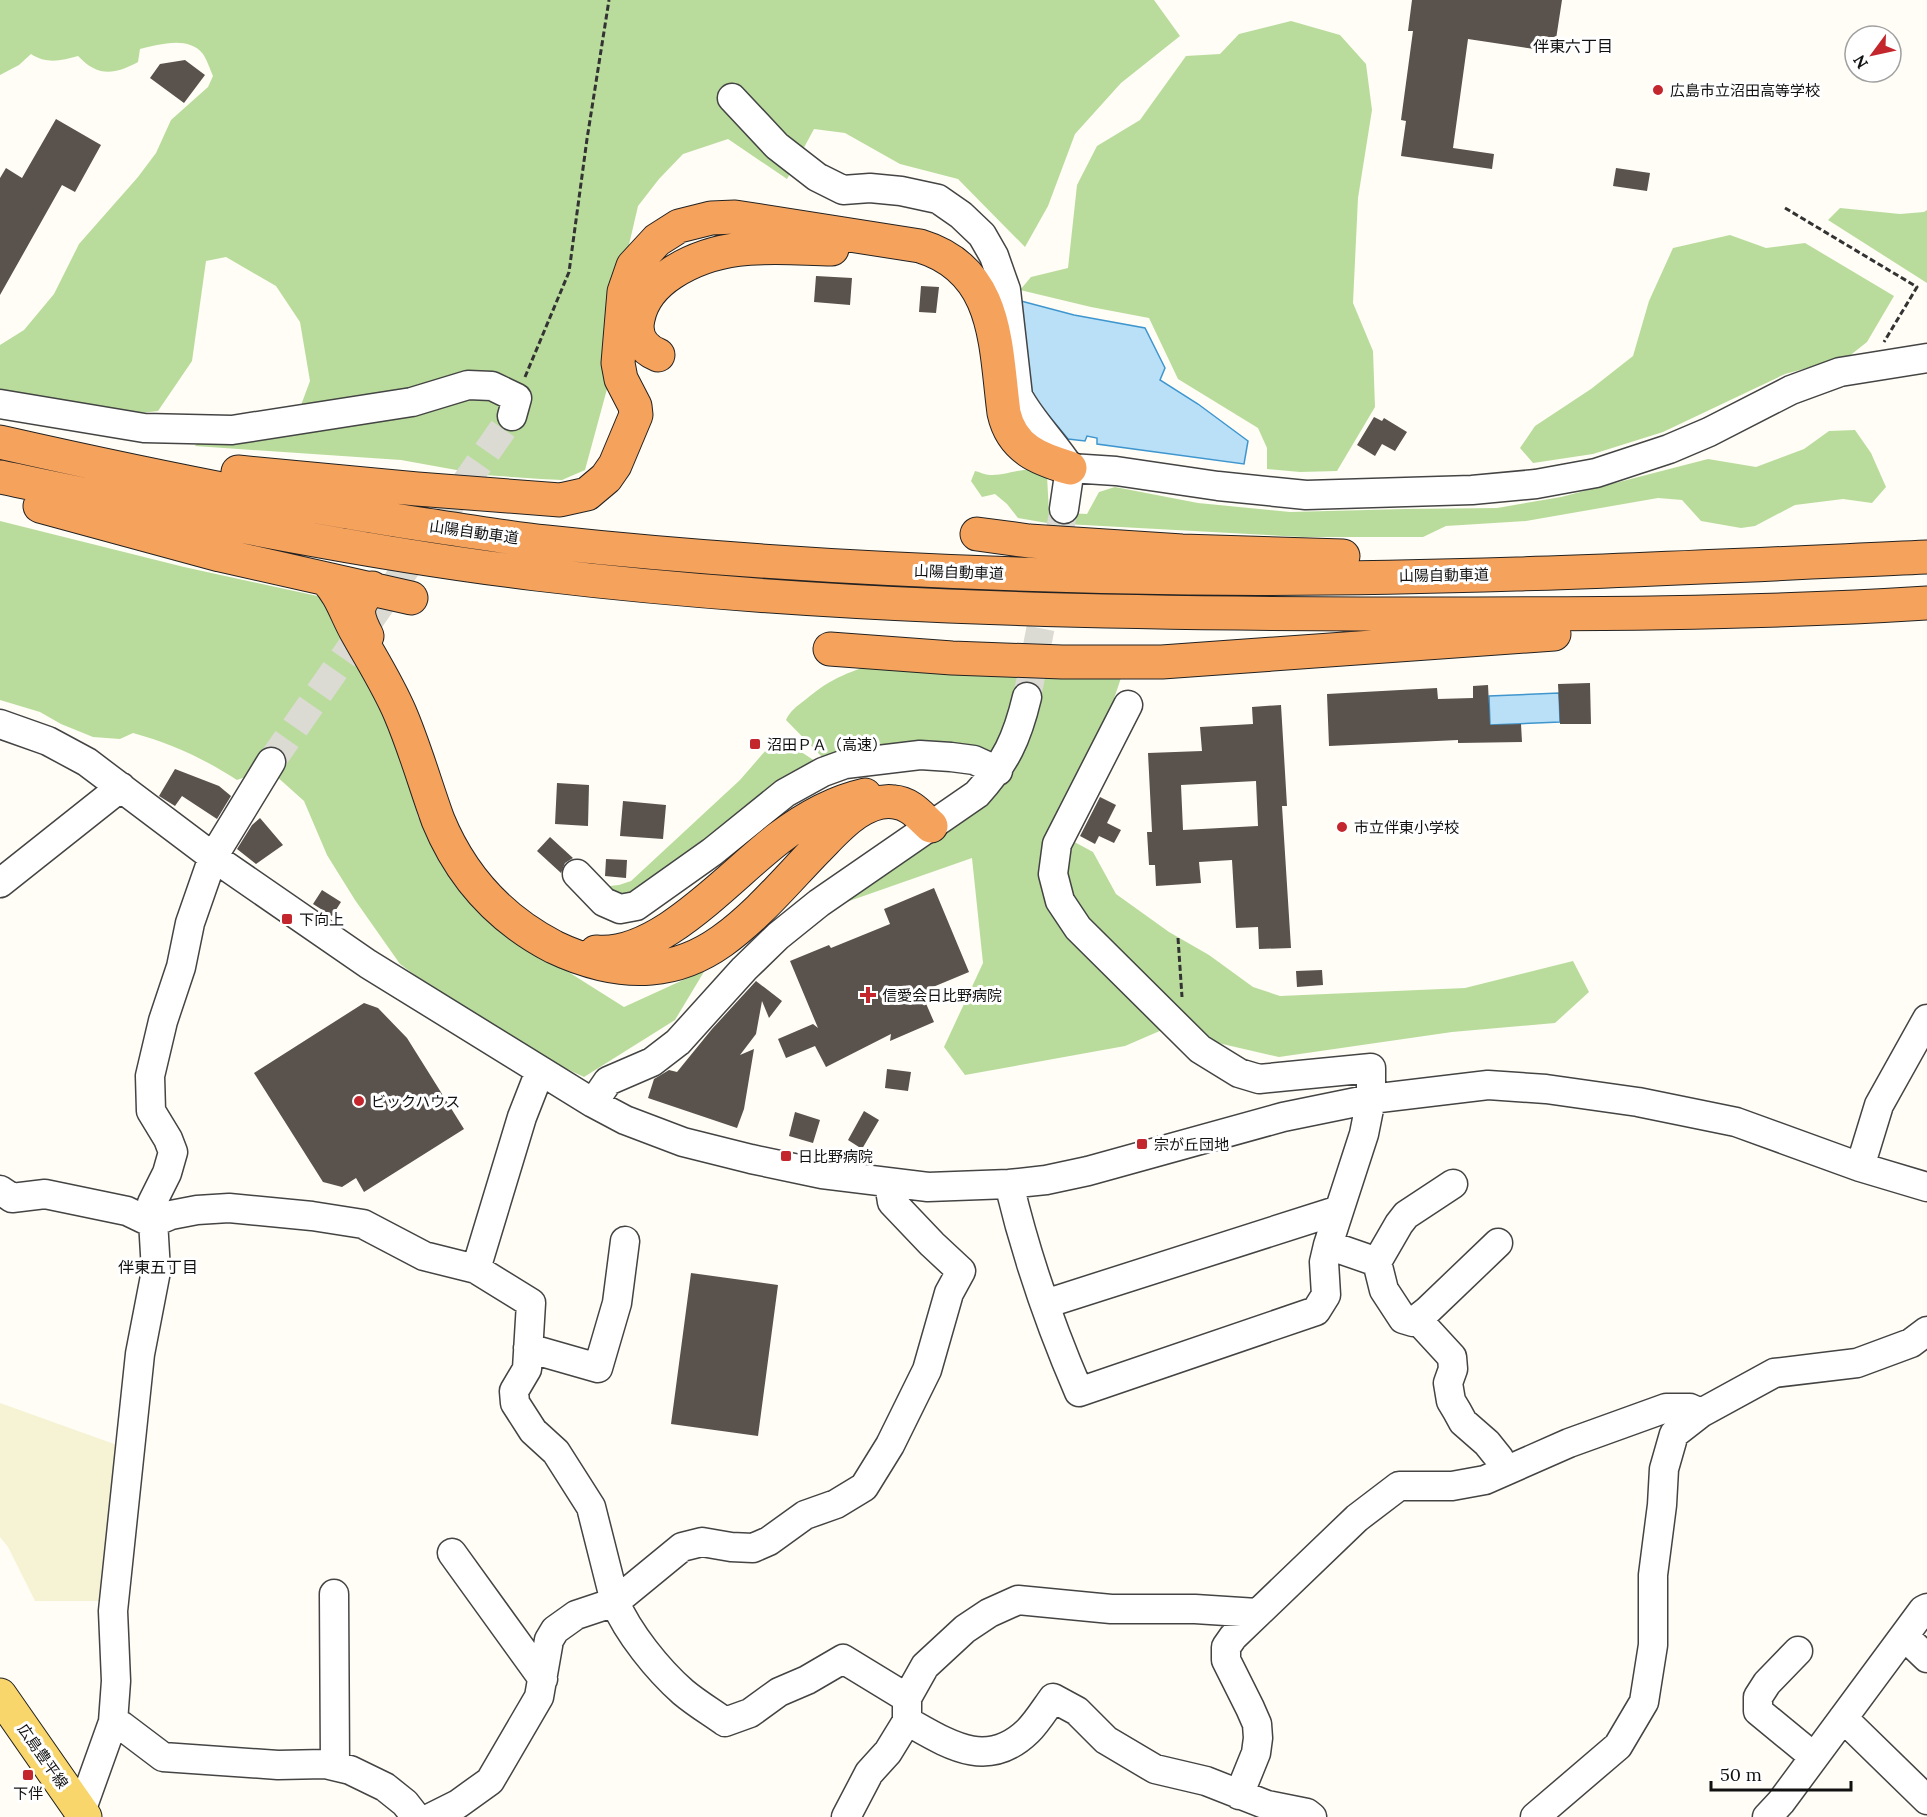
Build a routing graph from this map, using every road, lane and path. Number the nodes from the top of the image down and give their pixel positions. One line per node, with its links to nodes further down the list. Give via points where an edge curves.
1 (609, 0): 12 (path, via 569,272)
2 (732, 98): 15 (street, via 777,146 817,177 843,190 902,190 938,199 982,235 1006,290 1018,396)
3 (1785, 208): 8 (path, via 1917,287)
4 (700, 220): 5 (highway, via 672,230); 6 (street, via 692,232 692,242 700,250); 15 (highway, via 735,217 861,236 920,246 951,260 975,283 990,312 1008,427 1032,454)
5 (648, 248): 7 (street, via 655,243 671,248 676,259); 13 (highway, via 633,266 626,283 619,343 619,370 636,415 606,478 577,497 560,500 254,474)
6 (715, 253): 7 (highway); 15 (highway, via 756,247 870,250 906,253 939,264 965,287 982,316 997,417 1007,440 1034,461)
7 (671, 273): 9 (highway, via 647,296 638,320 637,334 645,348)
8 (1882, 346)
9 (658, 355)
10 (1927, 358): 15 (street, via 1840,372 1791,390 1670,449 1596,473 1536,484 1306,495)
11 (0, 404): 12 (street, via 144,428 232,430 412,402 468,385 492,386)
12 (514, 407)
13 (0, 430)
14 (0, 442): 21 (highway, 山陽自動車道, via 359,515 541,542 726,559 868,569 1191,578)
15 (1070, 468): 18 (street)
16 (0, 477): 26 (highway, via 300,539 536,574 858,602 1328,614 1598,615)
17 (0, 492): 22 (highway, via 220,555)
18 (1064, 509)
19 (977, 534): 21 (highway, via 1029,542)
20 (1927, 557): 21 (highway, 山陽自動車道)
21 (1604, 571)
22 (326, 579): 23 (highway); 41 (highway, via 338,591 400,713 448,841 474,884 509,919 578,956 612,966 648,968 696,957 722,942)
23 (372, 588): 24 (highway); 40 (highway, via 362,598 360,622 409,717 454,837 473,870 499,901 553,938 606,953 630,949 653,939)
24 (411, 598)
25 (1927, 603): 26 (highway)
26 (1884, 606): 27 (highway, via 1162,662 1062,662)
27 (830, 649)
28 (1028, 698): 32 (street)
29 (1128, 705): 46 (street, via 1057,844 1053,874 1060,901 1078,928 1200,1049 1239,1073 1259,1079 1371,1068)
30 (0, 724): 33 (street, via 48,741)
31 (271, 762): 36 (street)
32 (998, 771): 34 (street, via 977,794); 37 (street, via 974,760 920,755 844,764 785,793 636,906 620,909 604,902)
33 (122, 787): 36 (street); 39 (street)
34 (931, 826): 35 (highway, via 898,795 873,794 849,799 810,818); 38 (highway, via 903,804 870,805 845,822); 47 (street, via 778,936 678,1042 652,1062 608,1081)
35 (763, 852): 38 (street, via 760,870 765,876 772,881); 40 (highway)
36 (213, 858): 45 (street, via 368,964); 55 (street, via 190,923 150,1076 151,1111 172,1152 167,1173 152,1203)
37 (577, 874)
38 (789, 878): 41 (highway)
39 (0, 883)
40 (726, 883): 41 (street, via 749,884 757,896)
41 (754, 913)
42 (1178, 938): 43 (path)
43 (1182, 1002)
44 (1927, 1019): 48 (street, via 1879,1105)
45 (540, 1071): 47 (street); 60 (street)
46 (1371, 1099): 48 (street, via 1488,1085 1569,1093 1679,1109 1736,1122); 50 (street, via 1283,1117 1088,1171); 54 (street)
47 (593, 1103): 49 (street, via 683,1142 822,1174)
48 (1860, 1167): 52 (street)
49 (889, 1183): 50 (street, via 928,1187); 69 (street, via 892,1202 961,1271 949,1293 927,1370 864,1487 836,1504 805,1515 753,1548 702,1542 682,1547)
50 (1009, 1184): 61 (street)
51 (1452, 1184): 59 (street, via 1406,1215)
52 (1927, 1187)
53 (0, 1190): 55 (street, via 12,1198 45,1194 127,1211)
54 (1339, 1210): 58 (street); 61 (street)
55 (152, 1223): 60 (street, via 180,1213 229,1208 312,1216 363,1224 424,1256); 79 (street, via 156,1271 140,1354 113,1611)
56 (625, 1241): 64 (street, via 617,1303 598,1368)
57 (1498, 1243): 62 (street)
58 (1328, 1245): 59 (street); 61 (street, via 1324,1262 1326,1295 1316,1311 1079,1392)
59 (1377, 1262): 62 (street, via 1384,1290 1402,1319)
60 (476, 1269): 64 (street, via 531,1303)
61 (1045, 1304)
62 (1417, 1319): 66 (street, via 1452,1357 1448,1383 1451,1401 1463,1422 1487,1443)
63 (1927, 1331): 65 (street, via 1911,1343 1857,1363 1774,1373)
64 (528, 1348): 69 (street, via 527,1368 514,1391 515,1403 533,1431 556,1452 591,1507)
65 (1701, 1413): 66 (street, via 1690,1408 1666,1407); 90 (street, via 1674,1434 1664,1469 1653,1575 1653,1645 1644,1701 1618,1746)
66 (1505, 1470): 71 (street, via 1485,1480 1452,1486 1399,1486 1357,1518)
67 (452, 1553): 75 (street)
68 (334, 1594): 81 (street)
69 (615, 1602): 75 (street, via 576,1615 555,1630 549,1640); 77 (street, via 621,1617 651,1657 682,1691 725,1722 750,1713 779,1692 843,1659)
70 (1927, 1608): 72 (street)
71 (1257, 1613): 77 (street, via 1111,1610 1018,1600 965,1629 925,1666); 82 (street, via 1226,1647 1226,1659 1257,1724 1256,1753)
72 (1904, 1636): 74 (street); 78 (street)
73 (1798, 1650): 80 (street, via 1767,1683 1758,1697 1758,1711)
74 (1927, 1658)
75 (543, 1679): 87 (street, via 539,1697 490,1781)
76 (0, 1695): 85 (main road, 広島豊平線)
77 (907, 1709): 82 (street, via 935,1737 968,1750 992,1752 1011,1745 1029,1730 1053,1698 1077,1711 1106,1740 1155,1769 1206,1781); 88 (street, via 888,1752 869,1773)
78 (1844, 1718): 80 (street); 83 (street)
79 (113, 1722): 81 (street, via 163,1757); 85 (street)
80 (1814, 1757): 84 (street)
81 (335, 1766): 86 (street, via 385,1786)
82 (1239, 1795): 89 (street)
83 (1927, 1800)
84 (1781, 1812)
85 (82, 1815)
86 (416, 1817)
87 (432, 1817)
88 (846, 1817)
89 (1312, 1817)
90 (1535, 1817)

